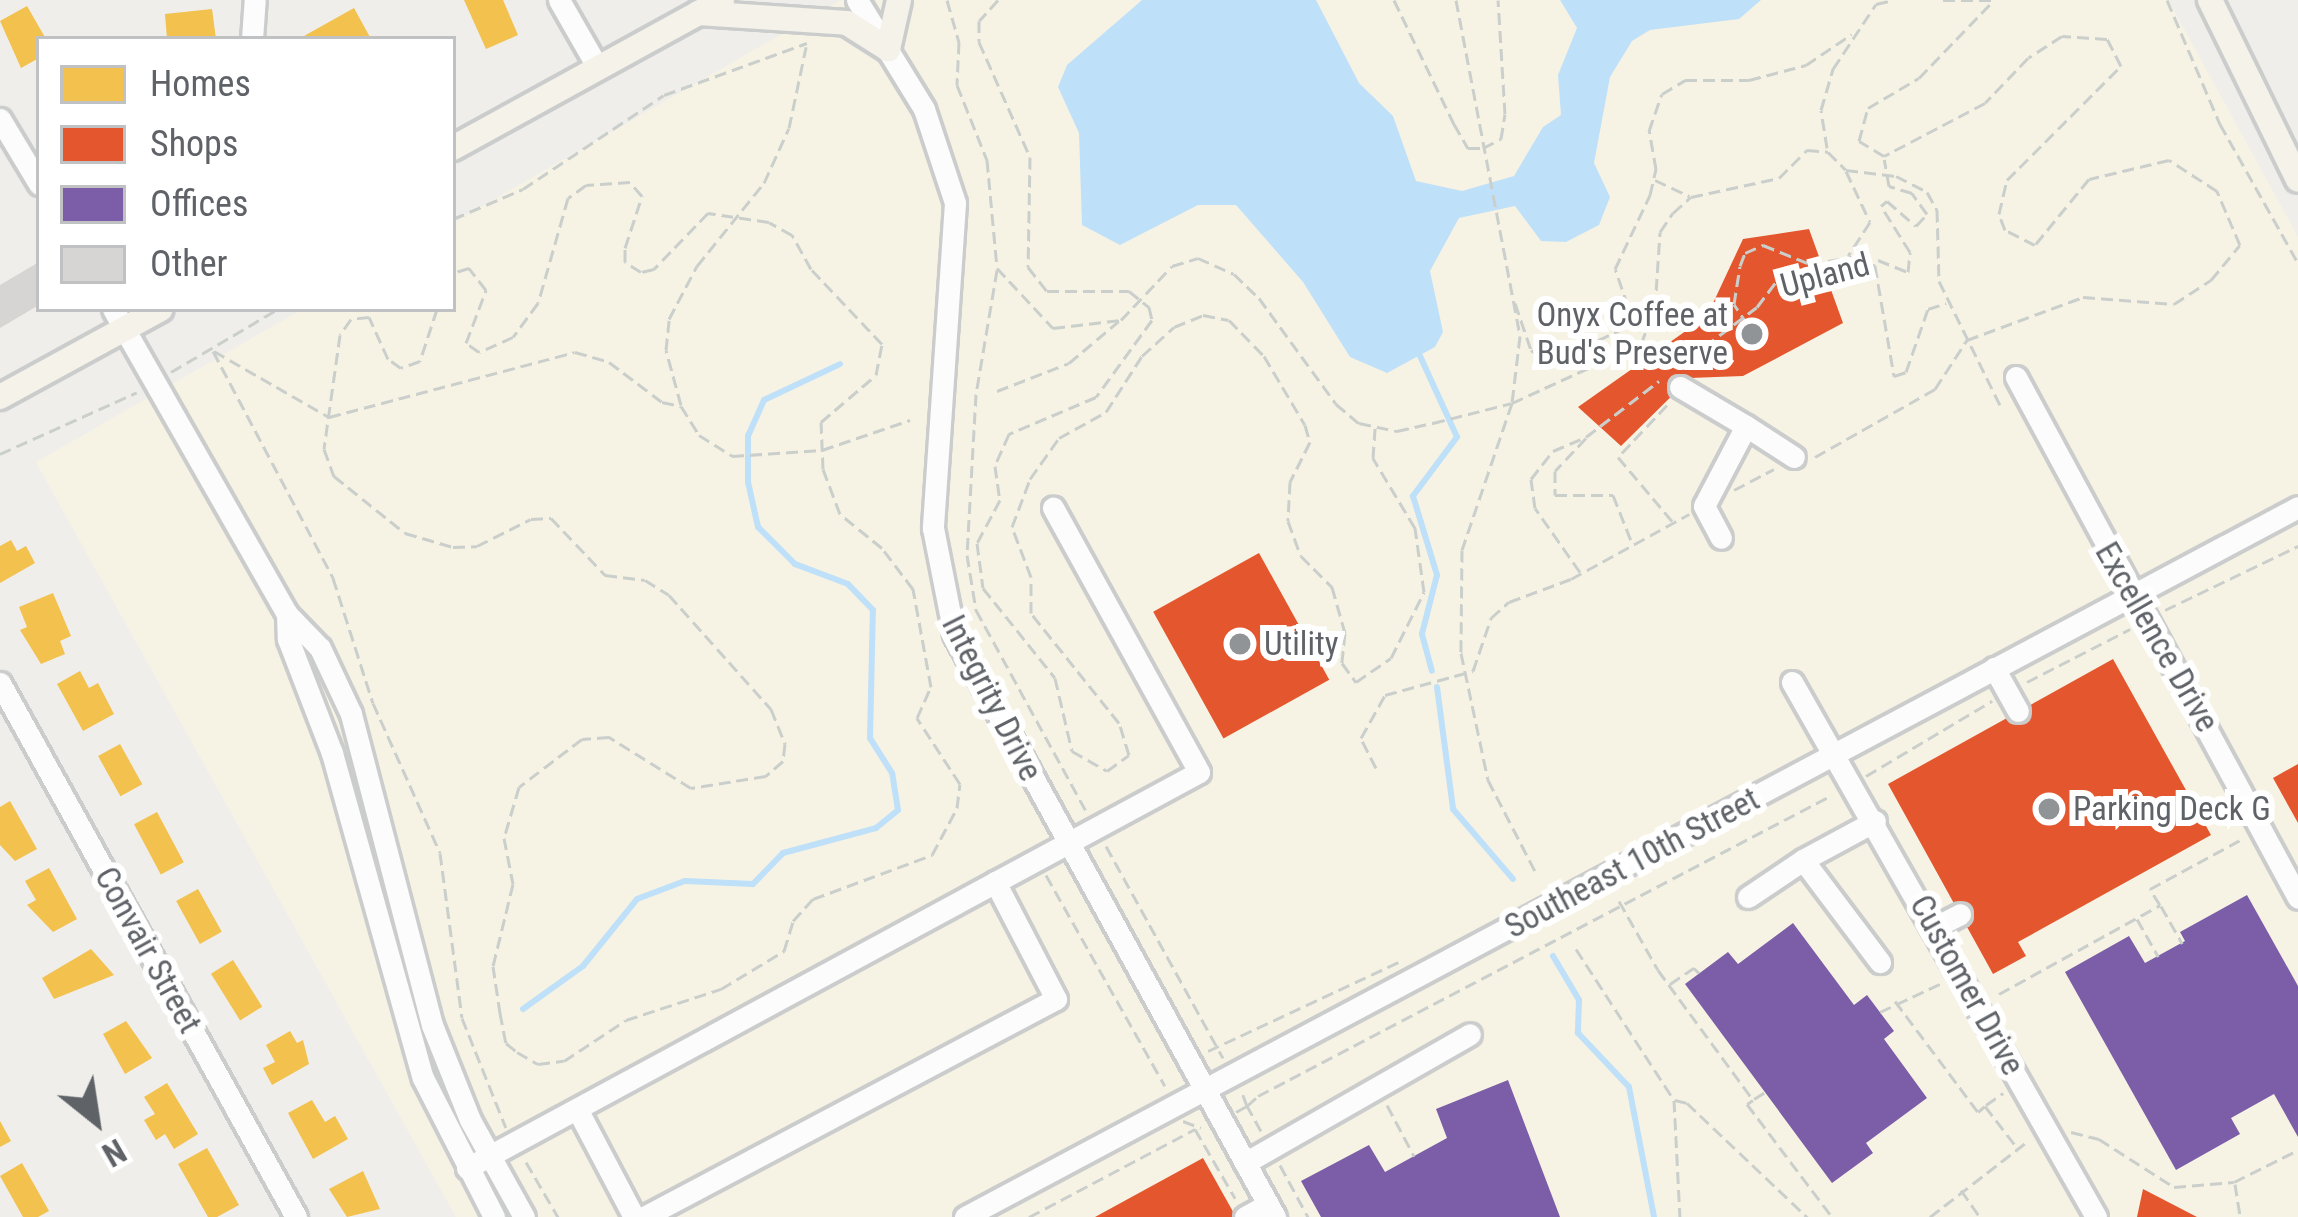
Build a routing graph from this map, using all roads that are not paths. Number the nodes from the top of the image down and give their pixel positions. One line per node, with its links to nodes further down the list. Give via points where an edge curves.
1 (255, 0): 8 (street)
2 (559, 0): 10 (street)
3 (722, 0): 7 (main road)
4 (857, 0): 9 (street, Integrity Drive)
5 (899, 0): 9 (main road)
6 (2210, 0): 14 (main road)
7 (698, 13): 9 (main road, via 848,23); 10 (main road)
8 (252, 36)
9 (888, 49): 33 (street, Integrity Drive, via 938,140 955,203 933,528 939,582 954,634)
10 (598, 68): 12 (main road)
11 (0, 119): 13 (street)
12 (456, 146)
13 (36, 179)
14 (2298, 180)
15 (148, 312): 16 (main road)
16 (119, 319): 19 (main road); 26 (street)
17 (2016, 376): 25 (street, Excellence Drive)
18 (1681, 389): 20 (street)
19 (0, 398)
20 (1746, 426): 21 (street); 24 (street, via 1704,506)
21 (1795, 464)
22 (2298, 506): 25 (street, Southeast 10th Street)
23 (1053, 508): 33 (street, via 1199,772)
24 (1721, 538)
25 (2134, 595): 27 (street, Southeast 10th Street); 36 (street, Excellence Drive)
26 (287, 614): 44 (street, via 320,648 351,714 432,1025); 46 (street, via 288,639 332,753 423,1078)
27 (1994, 668): 30 (street); 31 (street, Southeast 10th Street)
28 (1792, 682): 31 (street, Customer Drive)
29 (0, 683): 48 (street, Convair Street)
30 (2018, 711)
31 (1837, 754): 32 (street, Customer Drive); 42 (street, Southeast 10th Street)
32 (1875, 821): 34 (street); 39 (street, Customer Drive)
33 (1066, 844): 35 (street); 42 (street, Integrity Drive)
34 (1803, 860): 37 (street); 40 (street)
35 (995, 882): 43 (street); 52 (street, via 1056,999)
36 (2294, 884)
37 (1748, 897)
38 (1960, 914): 39 (street)
39 (1935, 927): 55 (street, Customer Drive)
40 (1880, 962)
41 (1470, 1034): 45 (street)
42 (1203, 1090): 45 (street, Integrity Drive); 53 (street, Southeast 10th Street)
43 (577, 1109): 44 (street); 51 (street)
44 (490, 1156): 46 (street); 50 (street)
45 (1245, 1163): 47 (street, Integrity Drive)
46 (467, 1168): 49 (street)
47 (1271, 1211): 54 (street)
48 (296, 1217)
49 (494, 1217)
50 (524, 1217)
51 (634, 1217)
52 (644, 1217)
53 (965, 1217)
54 (1245, 1217)
55 (2096, 1217)

